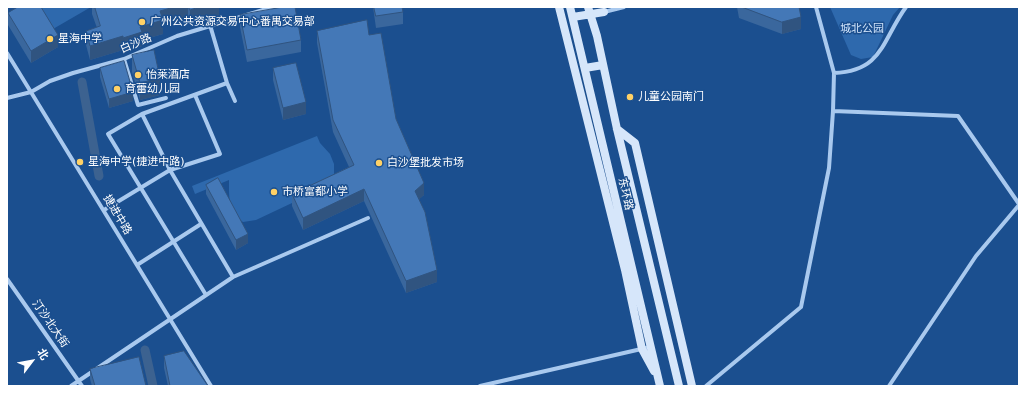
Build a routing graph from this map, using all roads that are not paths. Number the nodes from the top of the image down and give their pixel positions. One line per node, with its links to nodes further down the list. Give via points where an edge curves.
1 (273, 7): 10 (street, 白沙路)
2 (559, 7): 11 (main road)
3 (570, 7): 9 (main road, 东环路)
4 (624, 7): 7 (street)
5 (816, 7): 16 (street)
6 (906, 7): 16 (street, via 871,62 861,69)
7 (602, 9): 8 (main road)
8 (589, 11): 9 (main road); 14 (main road, 东环路)
9 (573, 17): 11 (main road); 15 (main road, 东环路)
10 (210, 25): 13 (street, 白沙路); 17 (street)
11 (570, 44): 38 (main road)
12 (7, 53): 18 (street, 捷进中路)
13 (124, 59): 18 (street, 白沙路, via 67,75); 21 (street, via 138,105)
14 (603, 65): 15 (main road); 25 (main road, 东环路)
15 (585, 68): 38 (main road, 东环路)
16 (834, 73): 23 (street)
17 (227, 83): 19 (street); 22 (street)
18 (31, 92): 20 (street, 白沙路); 29 (street, 捷进中路)
19 (195, 95): 24 (street); 26 (street, via 220,154)
20 (7, 98)
21 (166, 98)
22 (235, 101)
23 (833, 111): 28 (street, via 958,116); 47 (street, via 829,168 801,307)
24 (142, 114): 26 (street); 27 (street, via 108,134)
25 (617, 129): 45 (main road, 东环路); 46 (main road, via 635,143)
26 (170, 170): 27 (street); 31 (street)
27 (140, 188): 29 (street); 32 (street)
28 (1019, 205): 48 (street, via 976,256)
29 (104, 210): 33 (street, 捷进中路)
30 (368, 218): 34 (street)
31 (201, 224): 32 (street); 34 (street)
32 (173, 242): 33 (street); 36 (street)
33 (137, 265): 37 (street, 捷进中路)
34 (233, 277): 36 (street)
35 (7, 279): 39 (street, 汀沙北大街)
36 (206, 295): 37 (street)
37 (170, 318): 39 (street); 43 (street, 捷进中路)
38 (646, 348): 40 (main road); 44 (street)
39 (79, 380): 41 (street); 42 (street, 汀沙北大街)
40 (659, 382)
41 (71, 386)
42 (82, 386)
43 (210, 386)
44 (480, 386)
45 (679, 386)
46 (692, 386)
47 (706, 386)
48 (889, 386)

